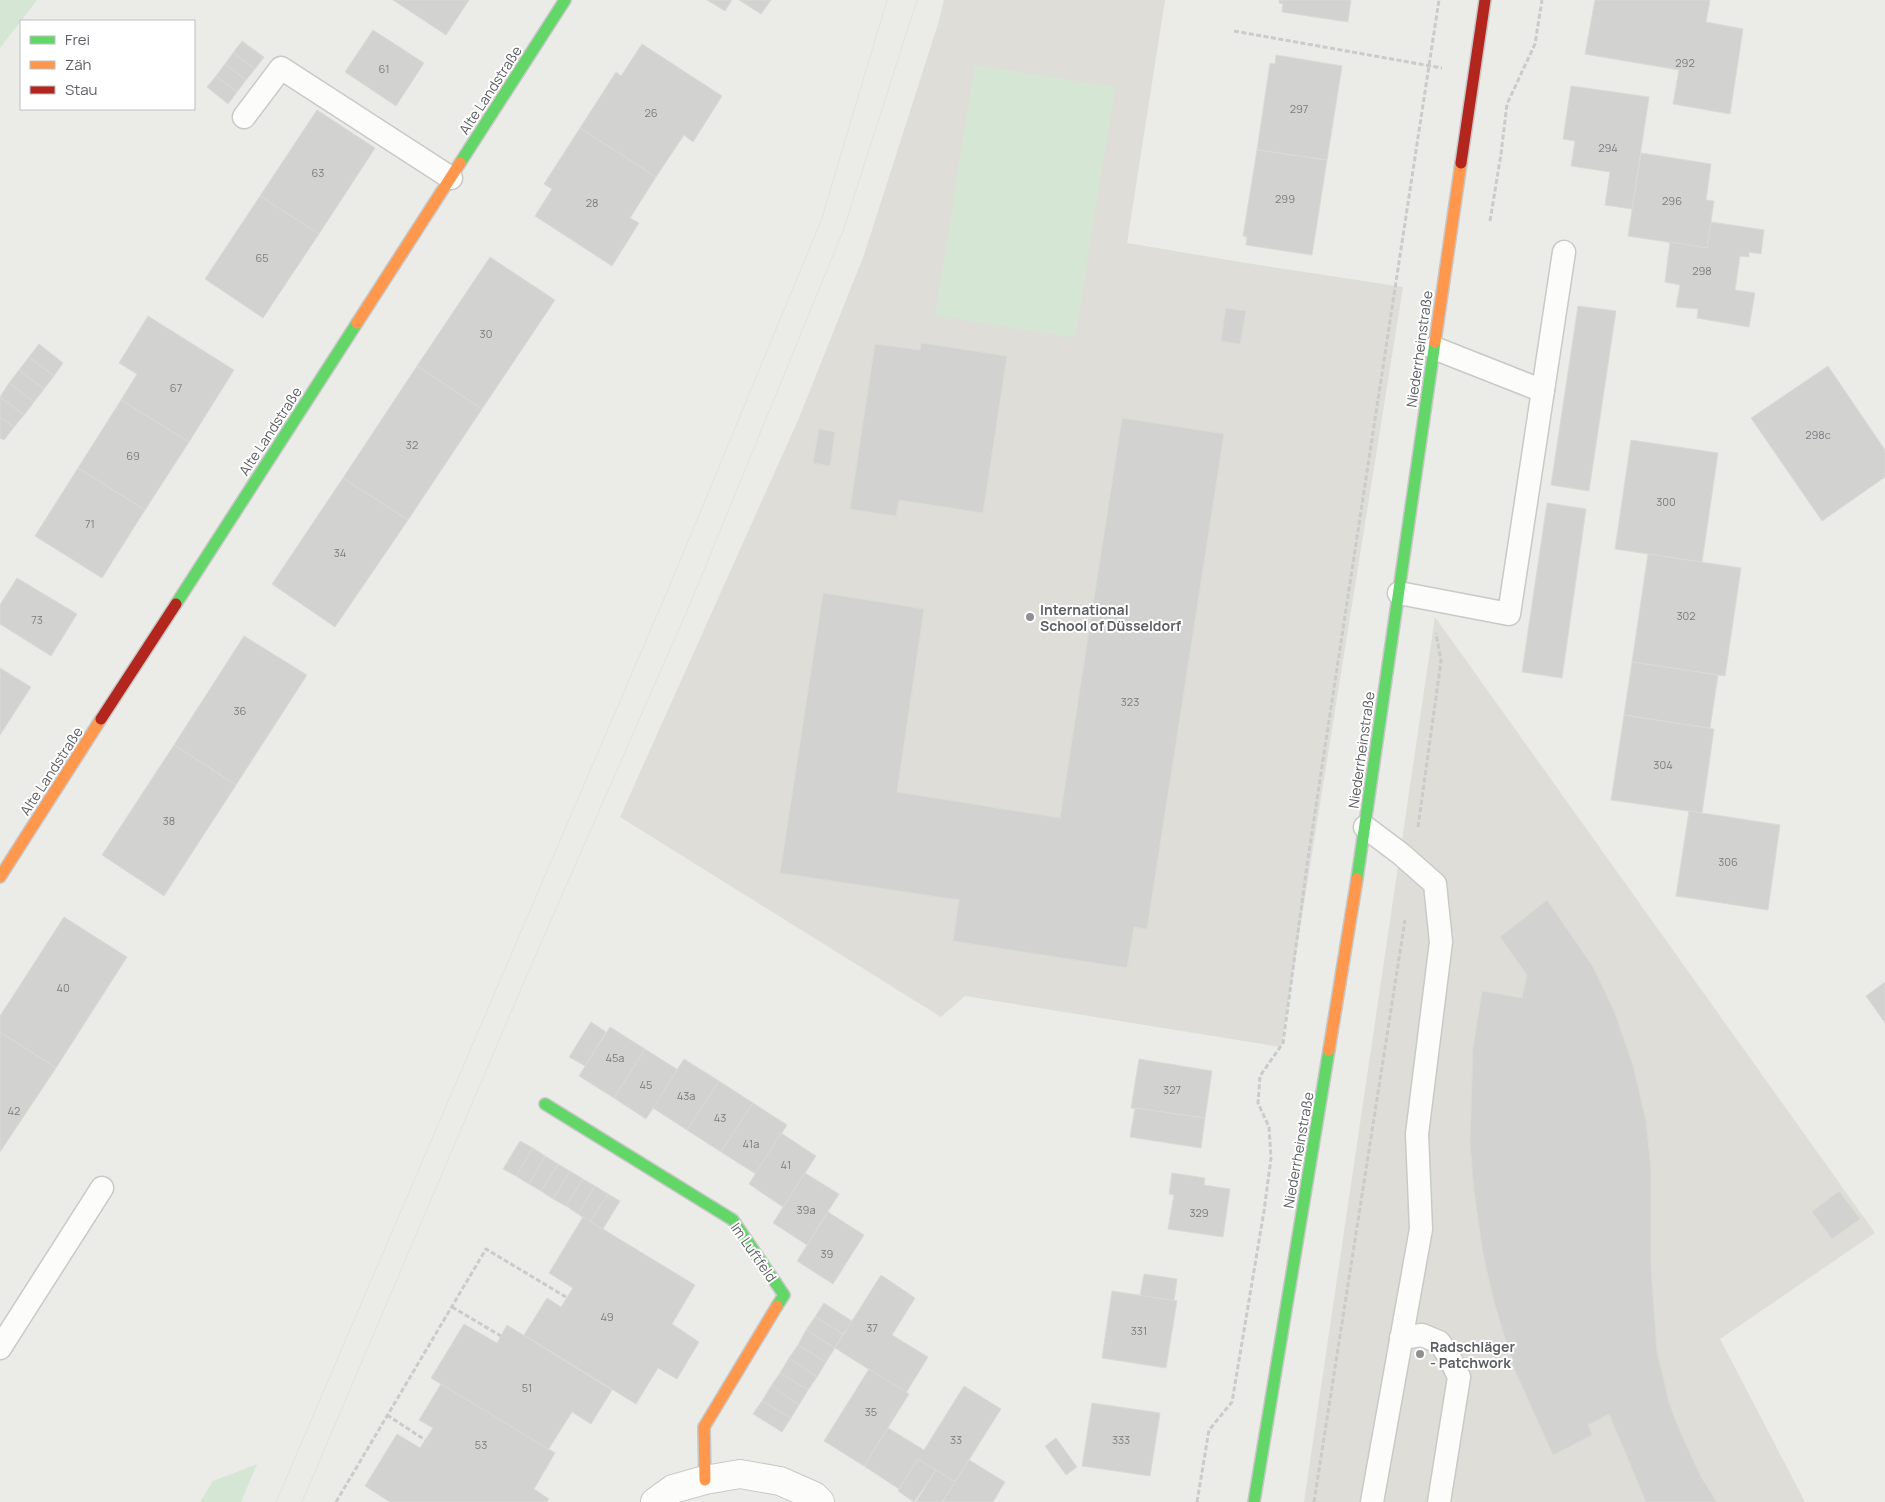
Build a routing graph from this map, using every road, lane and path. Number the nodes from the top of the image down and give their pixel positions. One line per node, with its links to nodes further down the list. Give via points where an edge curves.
1 (565, 0): 9 (street, Alte Landstraße)
2 (1439, 0): 6 (path)
3 (1485, 0): 7 (street, Niederrheinstraße)
4 (1542, 0): 10 (path, via 1535,44 1507,104)
5 (1234, 31): 6 (path)
6 (1430, 66): 7 (path); 32 (path, via 1283,1043 1260,1076 1258,1102 1268,1127 1270,1158 1264,1210 1232,1402 1208,1430)
7 (1474, 74): 12 (street, Niederrheinstraße)
8 (244, 117): 9 (lane, via 281,68)
9 (451, 178): 18 (street, Alte Landstraße)
10 (1490, 223)
11 (1564, 252): 13 (lane)
12 (1434, 348): 13 (lane); 14 (street, Niederrheinstraße)
13 (1543, 391): 15 (lane, via 1509,614)
14 (1399, 592): 15 (lane); 16 (street, Niederrheinstraße)
15 (1433, 599): 17 (path, via 1432,615 1441,661)
16 (1365, 827): 17 (lane); 33 (street, Niederrheinstraße)
17 (1413, 865): 24 (lane, via 1435,884 1441,942 1417,1134 1421,1229); 34 (path)
18 (0, 877)
19 (545, 1104): 28 (street, Im Luftfeld, via 733,1220 784,1295 704,1427)
20 (102, 1188): 25 (lane)
21 (566, 1298): 22 (path, via 486,1248)
22 (452, 1307): 23 (path); 26 (path)
23 (501, 1336)
24 (1401, 1338): 35 (lane); 36 (lane, via 1422,1335 1439,1342 1459,1377)
25 (0, 1348)
26 (387, 1415): 27 (path); 29 (path)
27 (425, 1440)
28 (705, 1480): 30 (street, via 673,1489); 31 (street, via 740,1474 780,1481 814,1496)
29 (336, 1502)
30 (655, 1502)
31 (820, 1502)
32 (1197, 1502)
33 (1254, 1502)
34 (1314, 1502)
35 (1372, 1502)
36 (1439, 1502)

